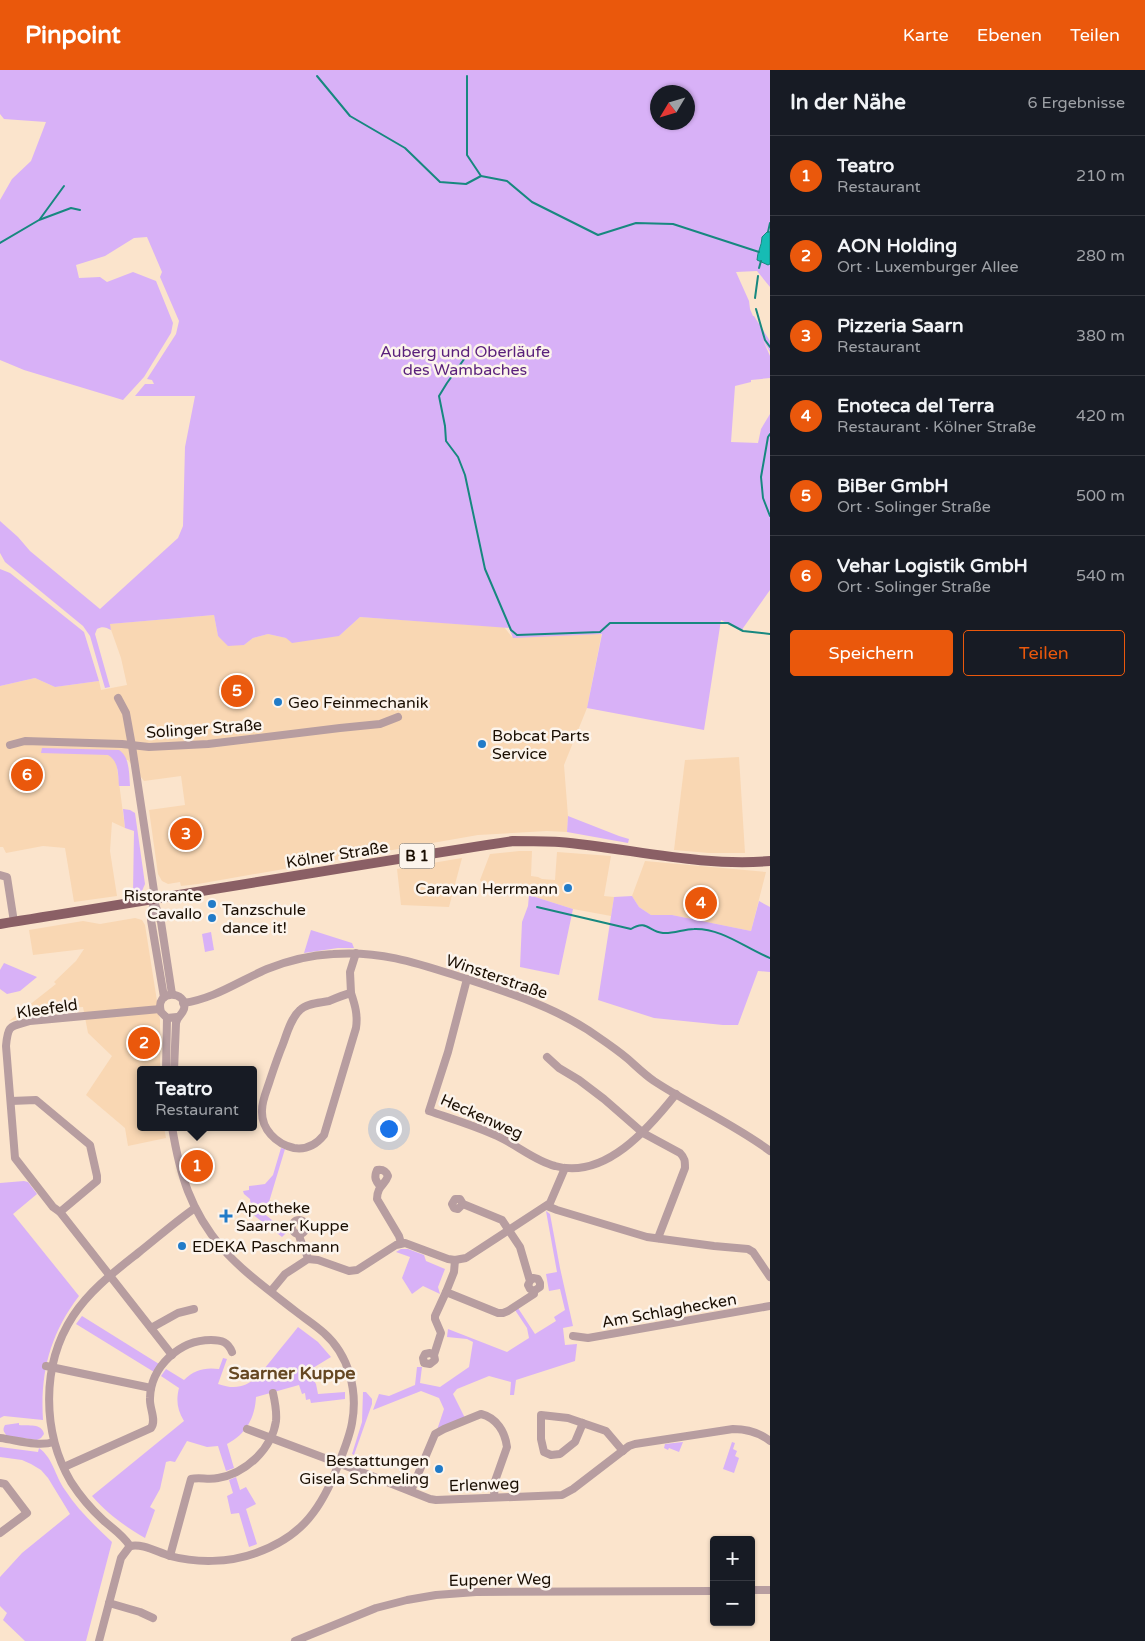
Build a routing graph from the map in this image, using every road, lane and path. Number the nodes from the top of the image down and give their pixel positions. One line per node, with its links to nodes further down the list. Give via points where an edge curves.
1 (118, 698): 4 (street, via 126,713)
2 (398, 718): 4 (street, Solinger Straße, via 380,724 233,742)
3 (10, 745): 4 (street, Solinger Straße, via 25,741)
4 (132, 746): 7 (street)
5 (770, 861): 7 (main road, Kölner Straße / B 1, via 708,860 559,842 513,841)
6 (0, 875): 8 (street, via 7,877)
7 (154, 900): 8 (main road, Kölner Straße / B 1); 13 (street, via 151,920)
8 (14, 922): 9 (main road, Kölner Straße / B 1)
9 (0, 924)
10 (356, 953): 11 (street, Winsterstraße, via 402,958); 12 (street, via 350,972); 14 (street, Winsterstraße, via 305,958 269,968 215,995)
11 (467, 979): 21 (street, Winsterstraße, via 521,997 568,1018); 26 (street, Heckenweg, via 430,1111 496,1136 542,1161)
12 (351, 993): 12 (street, via 305,1006 294,1017 278,1054 262,1112 268,1132 284,1145 306,1148 314,1145 324,1134 358,1019)
13 (168, 996): 14 (street, via 179,997); 15 (street, via 160,1004)
14 (184, 1003): 16 (street, via 183,1011)
15 (160, 1009): 17 (street); 22 (street, Kleefeld, via 43,1019 10,1027 6,1046)
16 (177, 1017): 17 (street); 20 (street)
17 (167, 1018): 19 (street)
18 (547, 1057): 24 (street)
19 (166, 1066)
20 (174, 1066)
21 (676, 1094): 24 (street, Heckenweg); 25 (street, Winsterstraße)
22 (11, 1101): 31 (street, Kleefeld, via 15,1158); 31 (street, via 36,1100 91,1147 97,1181)
23 (173, 1131): 30 (street, via 187,1193)
24 (643, 1133): 26 (street, Heckenweg, via 601,1161); 34 (street, via 680,1153 685,1161)
25 (770, 1151)
26 (565, 1168): 29 (street, via 553,1198)
27 (380, 1186): 35 (street, via 378,1204)
28 (463, 1204): 32 (street, via 499,1217)
29 (546, 1206): 32 (street); 34 (street)
30 (195, 1208): 38 (street); 40 (street, via 228,1254)
31 (60, 1212): 38 (street, Kleefeld)
32 (509, 1230): 37 (street, via 466,1258); 41 (street, via 522,1252 530,1281 528,1285 534,1294 503,1313)
33 (299, 1234): 36 (street)
34 (658, 1238): 39 (street, via 748,1249)
35 (401, 1243): 36 (street, via 357,1270 349,1271); 37 (street)
36 (308, 1259): 40 (street, via 284,1274)
37 (456, 1260): 41 (street)
38 (110, 1275): 44 (street, Kleefeld); 49 (street, via 73,1316)
39 (770, 1277)
40 (271, 1291): 59 (street, via 325,1333 343,1358 350,1375 355,1400)
41 (446, 1292): 48 (street, via 435,1316 441,1333)
42 (770, 1306): 45 (street, Am Schlaghecken, via 588,1338)
43 (194, 1308): 44 (street)
44 (151, 1328): 47 (street, Kleefeld)
45 (573, 1336)
46 (232, 1352): 47 (street, via 229,1345 212,1340 183,1348)
47 (172, 1355): 50 (street, via 158,1370)
48 (434, 1355)
49 (49, 1367): 50 (street); 57 (street, via 49,1408)
50 (151, 1388): 60 (street, via 150,1405 154,1421 151,1428)
51 (273, 1393): 54 (street, via 276,1422)
52 (583, 1422): 52 (street, via 541,1415 544,1452 560,1454 576,1442); 58 (street, via 606,1432)
53 (247, 1429): 54 (street, Erlenweg)
54 (271, 1437): 59 (street, Erlenweg); 66 (street, via 256,1458 240,1471 219,1478 191,1479)
55 (0, 1438): 57 (street, via 36,1444)
56 (770, 1441): 58 (street, Erlenweg, via 754,1432 733,1429 635,1444)
57 (54, 1442): 60 (street)
58 (622, 1451): 63 (street, Erlenweg, via 568,1494)
59 (338, 1464): 62 (street, Erlenweg); 66 (street, via 320,1506 311,1518 276,1545 255,1554 226,1560)
60 (64, 1467): 65 (street, via 93,1510)
61 (0, 1483): 64 (street, via 5,1484 27,1513)
62 (411, 1492): 63 (street, Erlenweg, via 436,1500); 63 (street, via 435,1434 481,1414 500,1426 507,1447 495,1480)
63 (494, 1497)
64 (0, 1533)
65 (130, 1546): 66 (street); 70 (street, via 121,1558)
66 (170, 1556)
67 (755, 1590): 68 (street)
68 (770, 1590)
69 (710, 1591): 73 (street, Eupener Weg, via 436,1595 376,1608)
70 (109, 1603): 71 (street); 72 (street)
71 (153, 1618)
72 (99, 1641)
73 (295, 1641)

